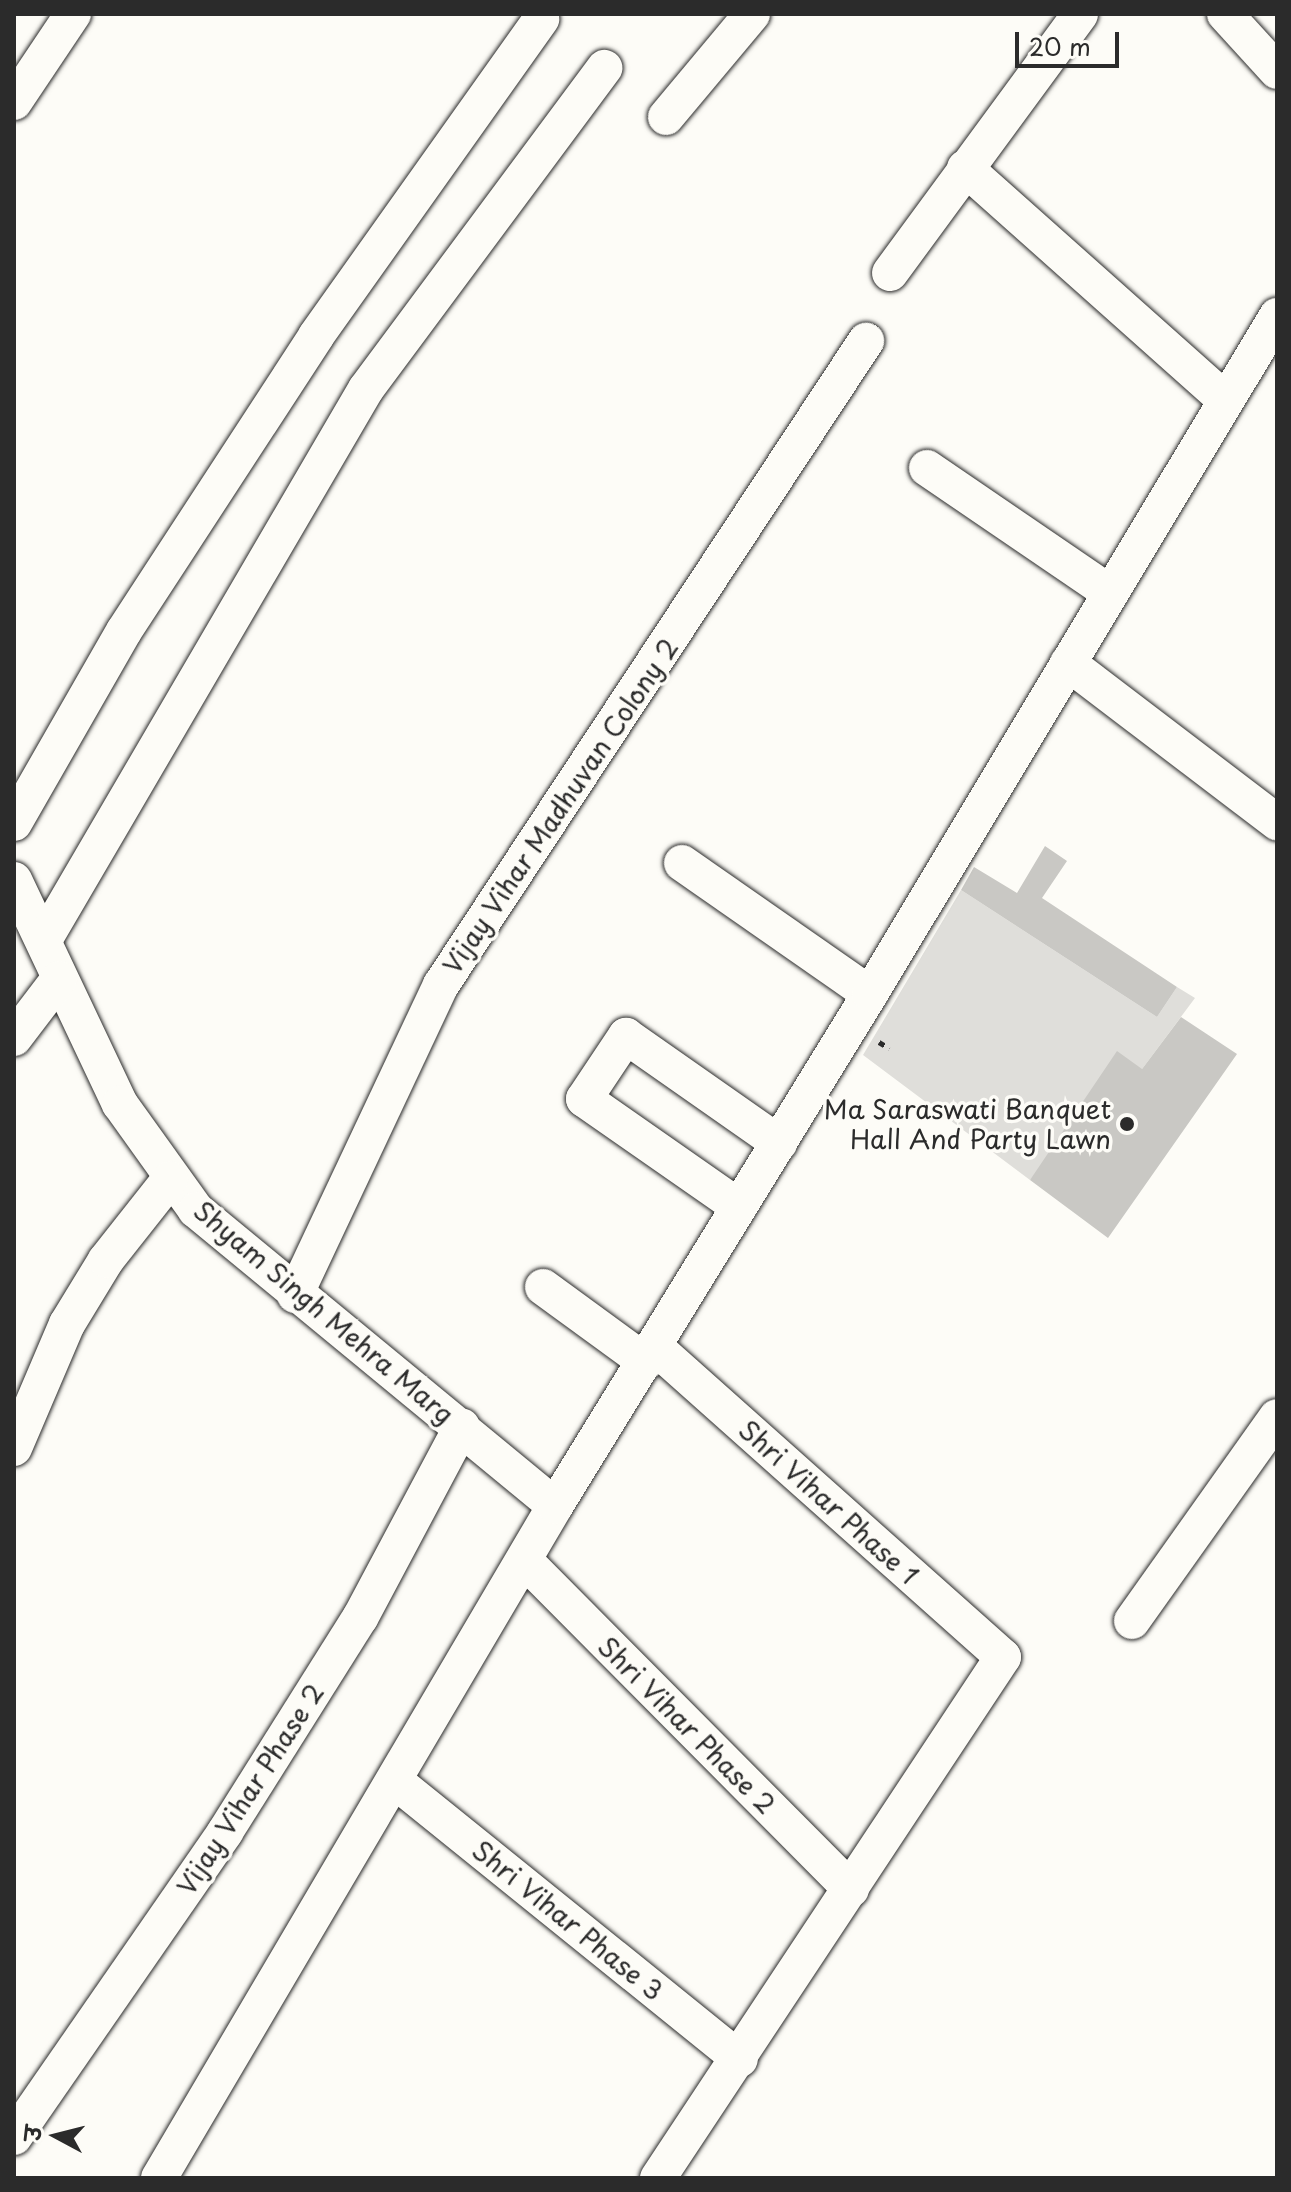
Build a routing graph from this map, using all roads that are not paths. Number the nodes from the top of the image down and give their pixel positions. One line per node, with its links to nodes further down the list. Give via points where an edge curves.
1 (73, 14): 8 (street)
2 (752, 14): 9 (street)
3 (1080, 14): 10 (street)
4 (1225, 14): 7 (street)
5 (541, 19): 19 (street, via 307,349 124,631)
6 (604, 68): 22 (street, via 366,389)
7 (1277, 71)
8 (14, 102)
9 (666, 117)
10 (965, 168): 11 (street); 14 (street)
11 (890, 273)
12 (1277, 316): 14 (street)
13 (866, 341): 30 (street, Vijay Vihar Madhuvan Colony 2, via 441,985)
14 (1225, 400): 16 (street)
15 (927, 468): 16 (street)
16 (1110, 593): 17 (street)
17 (1068, 663): 18 (street); 24 (street)
18 (1277, 822)
19 (14, 823)
20 (682, 863): 24 (street)
21 (14, 880): 22 (street, Shyam Singh Mehra Marg)
22 (44, 940): 23 (street, Shyam Singh Mehra Marg)
23 (59, 979): 25 (street); 27 (street, Shyam Singh Mehra Marg, via 120,1104)
24 (870, 994): 26 (street)
25 (14, 1038)
26 (779, 1143): 28 (street); 28 (street, via 626,1036 584,1099)
27 (170, 1179): 30 (street, Shyam Singh Mehra Marg, via 196,1210); 34 (street, via 106,1260 67,1324)
28 (739, 1207): 31 (street)
29 (543, 1287): 31 (street, Shri Vihar Phase 1)
30 (295, 1295): 33 (street, Shyam Singh Mehra Marg)
31 (650, 1354): 35 (street); 39 (street, Shri Vihar Phase 1, via 1003,1657)
32 (1277, 1417): 37 (street)
33 (462, 1426): 35 (street, Shyam Singh Mehra Marg); 41 (street, Vijay Vihar Phase 2, via 360,1618 268,1765)
34 (14, 1448)
35 (555, 1506): 36 (street)
36 (524, 1560): 38 (street); 39 (street, Shri Vihar Phase 2)
37 (1132, 1621)
38 (395, 1781): 40 (street, Shri Vihar Phase 3); 42 (street)
39 (851, 1889): 40 (street)
40 (740, 2059): 43 (street)
41 (14, 2137)
42 (159, 2178)
43 (658, 2178)

